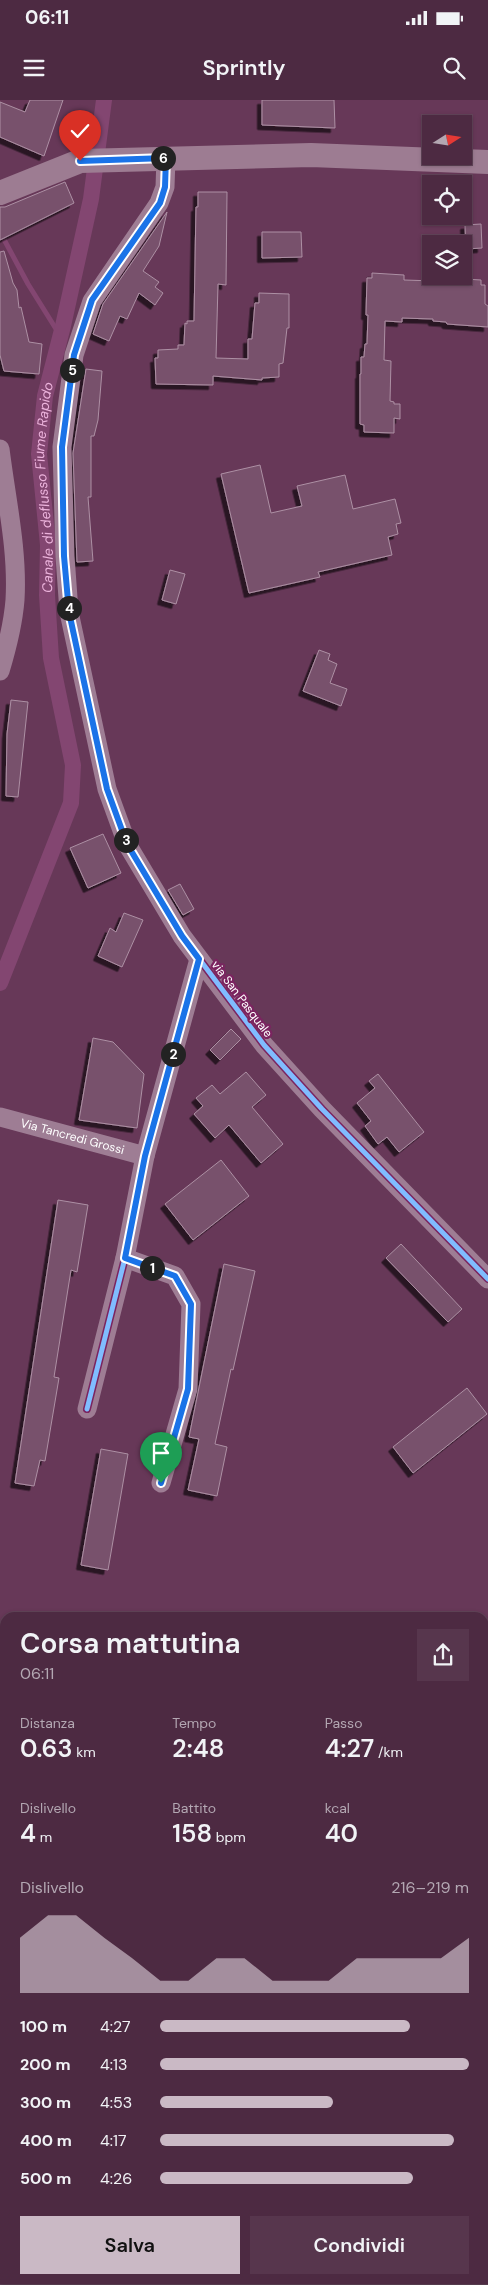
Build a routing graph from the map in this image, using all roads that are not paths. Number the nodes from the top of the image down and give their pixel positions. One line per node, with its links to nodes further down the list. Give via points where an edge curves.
1 (166, 158): 2 (main road, via 310,155); 3 (main road, via 80,161); 7 (street, via San Pasquale, via 165,187 160,203 92,300 74,355 62,447 64,556 69,612 107,789 127,844)
2 (488, 162)
3 (0, 193)
4 (0, 450): 5 (street, via 15,598)
5 (5, 634): 6 (street)
6 (0, 672)
7 (199, 959): 9 (street); 11 (street, via San Pasquale, via 264,1045 322,1109)
8 (0, 1117): 9 (street, Via Tancredi Grossi)
9 (145, 1156): 10 (street)
10 (125, 1258): 12 (street); 13 (street, via 175,1276 191,1304 188,1389)
11 (488, 1278)
12 (87, 1409)
13 (161, 1483)

